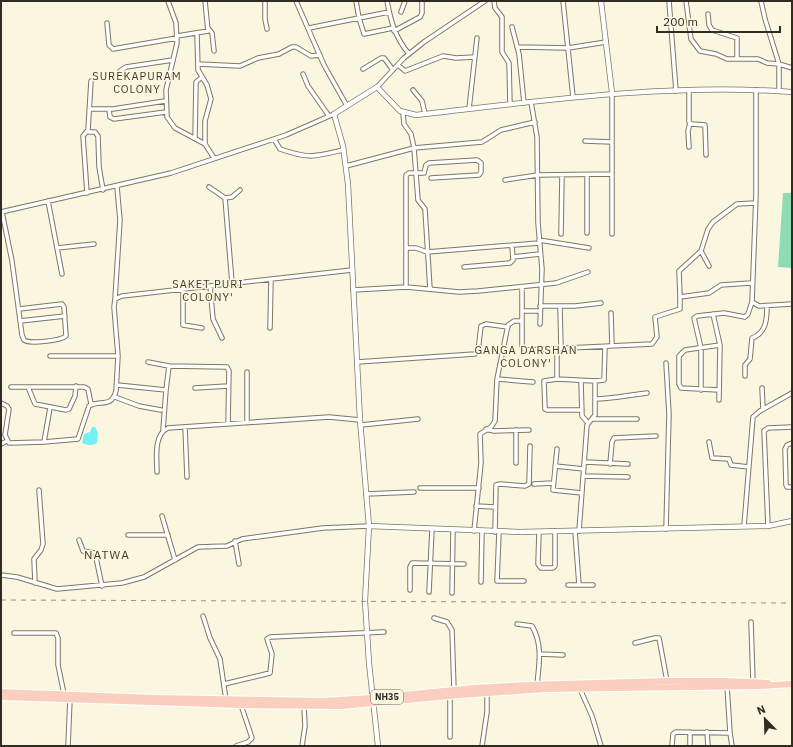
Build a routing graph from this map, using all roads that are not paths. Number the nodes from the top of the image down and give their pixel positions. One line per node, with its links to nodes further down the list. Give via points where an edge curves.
1 (168, 1): 27 (street, via 176,23)
2 (205, 1): 22 (street)
3 (265, 1): 24 (street)
4 (296, 1): 23 (street)
5 (356, 1): 19 (street)
6 (387, 1): 16 (street)
7 (405, 1): 17 (street)
8 (422, 1): 25 (street, via 420,17)
9 (484, 1): 33 (street)
10 (494, 1): 60 (street, via 495,8 502,17 502,52 509,63)
11 (563, 1): 31 (street)
12 (601, 1): 29 (street)
13 (669, 1): 51 (street)
14 (686, 1): 36 (street, via 691,39 696,48 727,59)
15 (761, 1): 40 (street)
16 (389, 12): 19 (street); 25 (street)
17 (401, 12)
18 (708, 14): 36 (street, via 712,30 737,38)
19 (360, 18): 23 (street); 25 (street, via 363,34)
20 (107, 23): 27 (street, via 109,45 113,49)
21 (512, 27): 30 (street)
22 (208, 28): 26 (street, via 205,33); 32 (street, via 212,33)
23 (309, 28): 34 (street)
24 (267, 29)
25 (393, 29): 33 (street)
26 (197, 34): 27 (street); 38 (street)
27 (177, 37): 37 (street)
28 (477, 38): 35 (street)
29 (606, 42): 31 (street); 55 (street)
30 (518, 46): 31 (street); 59 (street)
31 (568, 48): 56 (street)
32 (214, 51)
33 (409, 54): 39 (street)
34 (320, 55): 38 (street, via 311,56 292,47 279,54 258,58 240,66); 61 (street)
35 (475, 57): 39 (street, via 443,56 405,71); 64 (street)
36 (737, 59): 40 (street, via 754,58)
37 (173, 60): 44 (street, via 126,67); 57 (street)
38 (198, 64): 46 (street)
39 (398, 64): 43 (street)
40 (779, 64): 41 (street); 53 (street)
41 (792, 68)
42 (362, 69): 43 (street, via 384,58)
43 (393, 70): 48 (street)
44 (120, 71)
45 (303, 74): 68 (street, via 308,86)
46 (202, 77): 72 (street, via 196,82); 76 (street, via 211,99 205,121)
47 (91, 81): 62 (street)
48 (377, 87): 61 (street); 66 (street)
49 (413, 90): 67 (street, via 422,101)
50 (756, 90): 52 (street); 53 (street); 97 (street)
51 (676, 91): 52 (street); 55 (street)
52 (689, 91): 70 (street)
53 (779, 91): 54 (street)
54 (792, 92)
55 (612, 93): 56 (street); 75 (street)
56 (572, 97): 58 (street)
57 (165, 100): 63 (street); 65 (street)
58 (531, 102): 59 (street); 69 (street)
59 (524, 103): 60 (street)
60 (510, 104): 64 (street)
61 (348, 106): 68 (street)
62 (89, 109): 63 (street); 71 (street)
63 (109, 109): 65 (street, via 110,117 114,119)
64 (469, 109): 67 (street)
65 (166, 112): 72 (street, via 175,128)
66 (403, 113): 67 (street); 78 (street, via 404,124 411,134)
67 (425, 114)
68 (331, 115): 73 (street); 79 (street)
69 (535, 122): 78 (street, via 501,130 482,142); 85 (street)
70 (690, 123): 77 (street); 80 (street, via 705,125)
71 (87, 132): 92 (street, via 96,133 98,136); 94 (street, via 83,136)
72 (195, 138): 76 (street)
73 (274, 139): 79 (street, via 280,149 303,157); 81 (street)
74 (585, 141): 75 (street)
75 (612, 142): 84 (street)
76 (205, 144): 81 (street)
77 (689, 147)
78 (414, 148): 82 (street); 83 (street)
79 (343, 150): 82 (street)
80 (706, 154)
81 (214, 158): 90 (street, via 171,173)
82 (346, 166): 114 (street)
83 (416, 173): 88 (street, via 424,172 426,165 430,163 477,160 481,163 479,175); 106 (street, via 409,173 406,178); 109 (street, via 418,200 425,209)
84 (612, 174): 87 (street); 101 (street)
85 (538, 175): 86 (street); 89 (street); 102 (street)
86 (562, 175): 87 (street); 100 (street)
87 (587, 175): 99 (street)
88 (431, 178)
89 (504, 180)
90 (117, 187): 92 (street); 128 (street, via 120,227)
91 (209, 187): 95 (street)
92 (103, 190): 94 (street)
93 (240, 190): 95 (street, via 232,197)
94 (87, 193): 96 (street)
95 (225, 198): 118 (street)
96 (48, 201): 98 (street); 105 (street)
97 (755, 203): 108 (street, via 737,204 713,222); 119 (street)
98 (2, 212): 134 (street)
99 (587, 233)
100 (561, 234)
101 (612, 234)
102 (539, 241): 104 (street); 107 (street); 110 (street)
103 (94, 244): 105 (street)
104 (512, 245): 109 (street); 111 (street)
105 (57, 248): 116 (street)
106 (406, 248): 109 (street); 122 (street)
107 (589, 248)
108 (701, 251): 112 (street); 127 (street, via 679,271)
109 (427, 252): 125 (street)
110 (540, 254): 111 (street); 120 (street)
111 (513, 257): 113 (street, via 510,263)
112 (709, 266)
113 (464, 267)
114 (352, 270): 117 (street); 126 (street)
115 (588, 272): 120 (street, via 560,282)
116 (62, 274)
117 (271, 279): 118 (street); 145 (street)
118 (232, 283): 121 (street)
119 (751, 283): 127 (street, via 721,285 709,294); 129 (street)
120 (541, 285): 123 (street); 135 (street)
121 (210, 286): 124 (street); 146 (street, via 212,319)
122 (406, 287): 125 (street); 126 (street)
123 (522, 287): 125 (street, via 469,292); 136 (street)
124 (183, 289): 128 (street); 144 (street, via 183,325)
125 (430, 289)
126 (353, 290): 155 (street)
127 (680, 297): 148 (street, via 680,309 655,317 657,337 654,343)
128 (115, 299): 153 (street)
129 (752, 302): 132 (street, via 759,306); 138 (street, via 745,316)
130 (601, 303): 133 (street)
131 (792, 304): 132 (street)
132 (767, 306): 159 (street, via 766,324 759,335 752,338 750,359 745,365)
133 (560, 307): 135 (street); 151 (street)
134 (19, 309): 139 (street, via 62,304); 140 (street)
135 (540, 309): 136 (street); 142 (street)
136 (522, 311): 141 (street)
137 (612, 313): 148 (street)
138 (713, 314): 147 (street); 150 (street, via 694,318)
139 (65, 316): 140 (street); 140 (street, via 66,336 44,341 26,342)
140 (20, 321)
141 (522, 321): 143 (street, via 512,322); 151 (street, via 522,348)
142 (540, 324)
143 (508, 327): 155 (street, via 486,324 481,326 478,351 475,354); 160 (street)
144 (202, 328)
145 (270, 328)
146 (222, 338)
147 (720, 345): 150 (street); 174 (street)
148 (612, 346): 149 (street)
149 (605, 347): 151 (street); 163 (street, via 604,380)
150 (701, 348): 173 (street); 173 (street, via 685,350 680,354 679,384 684,389)
151 (559, 349): 161 (street)
152 (50, 356): 153 (street)
153 (118, 356): 165 (street)
154 (148, 362): 157 (street)
155 (357, 362): 189 (street)
156 (666, 363): 235 (street, via 669,414)
157 (170, 366): 167 (street, via 227,367); 172 (street)
158 (247, 372): 190 (street)
159 (744, 376)
160 (497, 379): 164 (street); 195 (street, via 495,421)
161 (557, 379): 162 (street); 185 (street, via 544,381 544,409)
162 (581, 381): 163 (street); 185 (street)
163 (595, 381): 178 (street)
164 (533, 382)
165 (117, 385): 172 (street); 177 (street)
166 (76, 386): 169 (street); 181 (street, via 86,387); 182 (street, via 69,409)
167 (228, 386): 170 (street); 192 (street)
168 (11, 387): 169 (street)
169 (28, 387): 182 (street, via 35,404)
170 (195, 388)
171 (762, 388): 183 (street)
172 (166, 390): 196 (street)
173 (701, 390): 174 (street)
174 (719, 390): 179 (street)
175 (647, 393): 178 (street)
176 (792, 393): 183 (street)
177 (114, 397): 181 (street, via 109,402); 184 (street, via 138,406)
178 (595, 399): 186 (street)
179 (719, 400)
180 (1, 403): 200 (street, via 9,409 5,435)
181 (91, 404): 201 (street, via 78,439)
182 (50, 408): 201 (street)
183 (763, 409): 212 (street, via 756,413 752,422)
184 (161, 410)
185 (582, 410): 191 (street, via 583,418)
186 (593, 419): 187 (street); 191 (street)
187 (637, 419)
188 (418, 420): 189 (street)
189 (360, 422): 190 (street, via 330,417); 226 (street)
190 (247, 423): 192 (street)
191 (588, 423): 208 (street)
192 (228, 424): 193 (street)
193 (185, 427): 196 (street); 216 (street)
194 (792, 427): 233 (street, via 768,428 764,431)
195 (486, 429): 197 (street); 221 (street, via 480,434)
196 (164, 430): 214 (street, via 158,441)
197 (516, 430): 198 (street); 207 (street)
198 (529, 430)
199 (656, 436): 209 (street, via 614,438)
200 (7, 441): 201 (street); 204 (street)
201 (44, 442)
202 (710, 442): 212 (street, via 712,458 729,459 731,465)
203 (792, 443): 222 (street, via 785,449 786,484)
204 (1, 444)
205 (530, 446): 228 (street, via 529,484 496,485)
206 (557, 449): 211 (street)
207 (516, 462)
208 (584, 462): 209 (street); 213 (street)
209 (610, 464): 210 (street)
210 (628, 464)
211 (555, 466): 213 (street); 218 (street)
212 (749, 467): 232 (street)
213 (584, 469): 215 (street)
214 (157, 472)
215 (584, 476): 217 (street); 225 (street)
216 (186, 477)
217 (628, 477)
218 (553, 483): 219 (street); 225 (street, via 554,491)
219 (534, 484)
220 (420, 488): 221 (street)
221 (479, 488): 227 (street)
222 (792, 488)
223 (39, 490): 255 (street, via 43,544 34,559)
224 (414, 492): 226 (street)
225 (582, 493): 240 (street)
226 (366, 494): 231 (street)
227 (476, 506): 228 (street); 237 (street)
228 (496, 507): 241 (street)
229 (162, 516): 244 (street)
230 (792, 521): 233 (street)
231 (369, 526): 234 (street); 246 (street, via 323,528); 269 (street, via 365,601)
232 (744, 526): 233 (street); 235 (street)
233 (768, 526)
234 (432, 529): 236 (street); 248 (street)
235 (666, 529): 240 (street)
236 (453, 530): 237 (street); 249 (street)
237 (474, 531): 238 (street)
238 (482, 531): 241 (street); 254 (street)
239 (555, 531): 240 (street); 242 (street); 242 (street, via 555,566 552,568 539,568)
240 (577, 531): 257 (street)
241 (497, 532): 242 (street); 253 (street, via 498,581)
242 (539, 532)
243 (128, 535): 244 (street)
244 (168, 535): 247 (street)
245 (79, 540): 259 (street, via 83,550 95,553)
246 (235, 541): 247 (street, via 223,546 198,547); 250 (street)
247 (175, 560): 259 (street, via 133,581)
248 (430, 563): 249 (street); 260 (street, via 411,565); 261 (street)
249 (453, 563): 251 (street); 262 (street)
250 (239, 564)
251 (464, 564)
252 (1, 575): 255 (street)
253 (524, 581)
254 (481, 582)
255 (35, 583): 259 (street, via 57,589)
256 (568, 585): 257 (street)
257 (579, 585): 258 (street)
258 (593, 585)
259 (102, 586)
260 (410, 590)
261 (429, 592)
262 (452, 593)
263 (203, 616): 275 (street, via 220,659)
264 (434, 618): 283 (street, via 447,622 452,630)
265 (751, 622): 274 (street)
266 (517, 624): 271 (street, via 530,625 534,628)
267 (384, 632): 269 (street)
268 (14, 633): 284 (street, via 56,633 58,665)
269 (368, 634): 275 (street, via 269,637 267,639 272,654 270,673); 288 (street)
270 (635, 643): 273 (street, via 658,638)
271 (540, 654): 272 (street); 278 (street)
272 (563, 655)
273 (667, 681): 274 (highway, NH35); 278 (highway, NH35)
274 (753, 682): 276 (highway, NH35)
275 (224, 684): 287 (street)
276 (772, 684): 277 (highway, NH35); 279 (highway, NH35)
277 (792, 684)
278 (537, 685): 283 (highway, NH35)
279 (726, 686): 280 (highway, NH35); 293 (street)
280 (580, 689): 282 (highway, NH35); 300 (street, via 594,721)
281 (1, 692): 284 (highway, NH35)
282 (487, 692): 283 (highway, NH35); 299 (street)
283 (452, 693): 288 (highway, NH35); 294 (street)
284 (64, 694): 287 (highway, NH35)
285 (1, 697): 286 (highway, NH35)
286 (70, 699): 289 (highway, NH35); 295 (street)
287 (226, 700): 288 (highway, NH35)
288 (374, 701): 290 (highway, NH35); 298 (street)
289 (241, 705): 290 (highway, NH35); 296 (street, via 252,738)
290 (304, 706): 297 (street)
291 (690, 732): 292 (street); 301 (street, via 674,732); 302 (street)
292 (707, 732): 293 (street); 303 (street)
293 (730, 733): 304 (street)
294 (450, 737)
295 (68, 746)
296 (236, 746)
297 (302, 746)
298 (378, 746)
299 (482, 746)
300 (601, 746)
301 (672, 746)
302 (690, 746)
303 (708, 746)
304 (732, 746)

